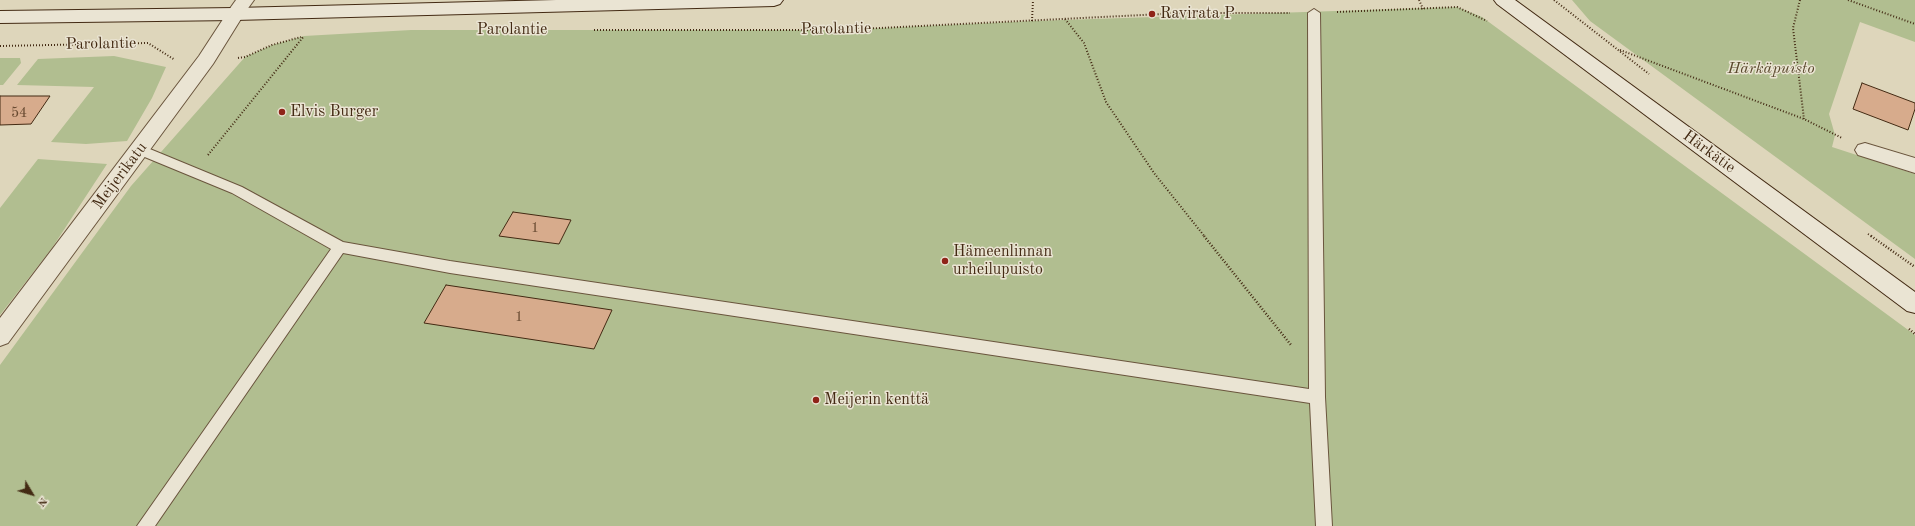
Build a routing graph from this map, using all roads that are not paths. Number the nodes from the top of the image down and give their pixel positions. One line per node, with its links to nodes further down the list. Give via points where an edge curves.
1 (774, 0): 3 (main road, Parolantie)
2 (1503, 0): 10 (main road, Härkätie)
3 (240, 7): 5 (main road, Parolantie); 6 (main road, Meijerikatu, via 206,60)
4 (1314, 13): 12 (lane)
5 (0, 17)
6 (140, 150): 9 (lane, via 237,190); 11 (main road, Meijerikatu)
7 (1865, 150): 8 (main road)
8 (1915, 166)
9 (340, 247): 12 (lane, via 450,266); 13 (lane)
10 (1915, 304)
11 (0, 336)
12 (1317, 397): 14 (lane)
13 (145, 526)
14 (1324, 526)

